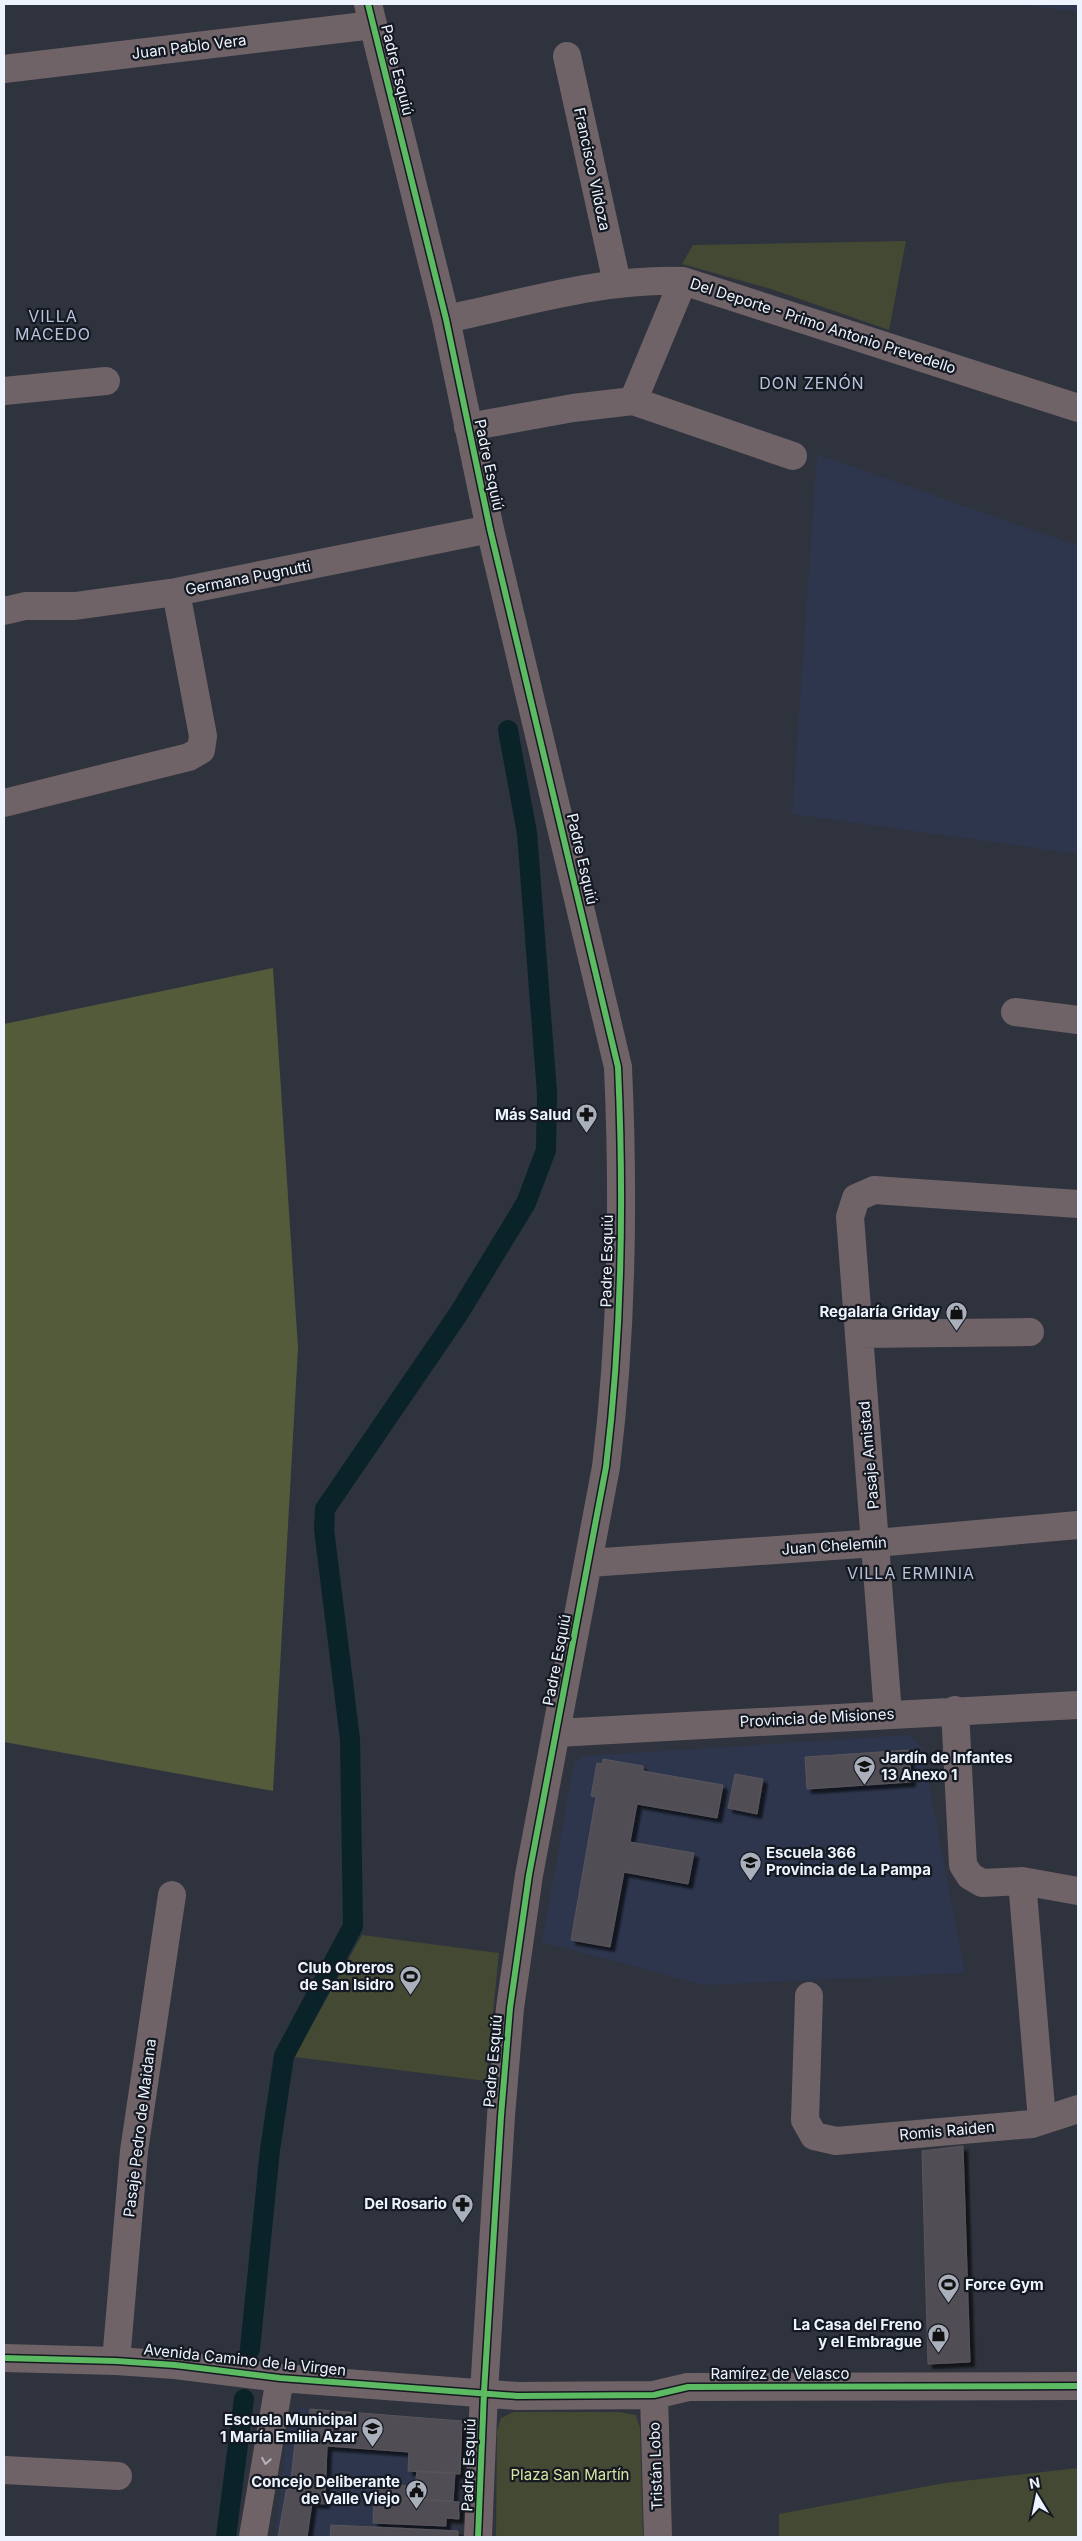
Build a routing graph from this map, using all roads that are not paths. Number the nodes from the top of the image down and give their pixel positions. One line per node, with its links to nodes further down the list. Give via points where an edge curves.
1 (371, 14): 3 (street, Juan Pablo Vera); 6 (street, Padre Esquiú)
2 (567, 56): 5 (street, Francisco Vildoza)
3 (4, 69)
4 (682, 281): 5 (street, Del Deporte - Primo Antonio Prevedello); 9 (street); 10 (street, Del Deporte - Primo Antonio Prevedello)
5 (617, 283): 6 (street, Del Deporte - Primo Antonio Prevedello)
6 (446, 319): 11 (street, Padre Esquiú)
7 (106, 381): 8 (street)
8 (4, 391)
9 (634, 401): 11 (street, via 573,408); 12 (street)
10 (1078, 408)
11 (468, 428): 13 (street, Padre Esquiú)
12 (793, 456)
13 (490, 530): 14 (street, Germana Pugnutti); 24 (street, Padre Esquiú, via 618,1067 621,1141 614,1404)
14 (176, 592): 15 (street, Germana Pugnutti, via 75,606); 16 (street, via 203,736 201,750 189,757)
15 (14, 609)
16 (4, 803)
17 (1015, 1012): 18 (street)
18 (1078, 1020)
19 (1078, 1204): 21 (street, Pasaje Amistad, via 874,1190 856,1198 850,1217)
20 (1030, 1332): 21 (street)
21 (859, 1334): 23 (street, Pasaje Amistad)
22 (1078, 1525): 23 (street, Juan Chelemín)
23 (876, 1543): 24 (street, Juan Chelemín); 27 (street, Pasaje Amistad)
24 (589, 1563): 28 (street, Padre Esquiú)
25 (1078, 1705): 26 (street, Provincia de Misiones)
26 (955, 1710): 27 (street, Provincia de Misiones); 29 (street, via 963,1865 970,1876 982,1884)
27 (888, 1714): 28 (street, Provincia de Misiones)
28 (556, 1733): 39 (street, Padre Esquiú, via 529,1876 510,2008)
29 (1022, 1881): 30 (street); 34 (street)
30 (1078, 1891)
31 (172, 1895): 36 (street, Pasaje Pedro de Maidana, via 134,2151)
32 (809, 1996): 34 (street, Romis Raiden, via 805,2120 814,2136 836,2141 1032,2124)
33 (1078, 2109): 34 (street, Romis Raiden)
34 (1042, 2120)
35 (4, 2358): 36 (street, Avenida Camino de la Virgen)
36 (116, 2360): 37 (street, Avenida Camino de la Virgen)
37 (280, 2378): 39 (street, Avenida Camino de la Virgen); 43 (street, one-way to 43)
38 (1078, 2386): 40 (street, Ramírez de Velasco, via 688,2387)
39 (484, 2392): 40 (street, Ramírez de Velasco, via 517,2396); 44 (street, Padre Esquiú)
40 (654, 2395): 45 (street, Tristán Lobo)
41 (4, 2470): 42 (street)
42 (118, 2476)
43 (253, 2537)
44 (478, 2537)
45 (658, 2537)

